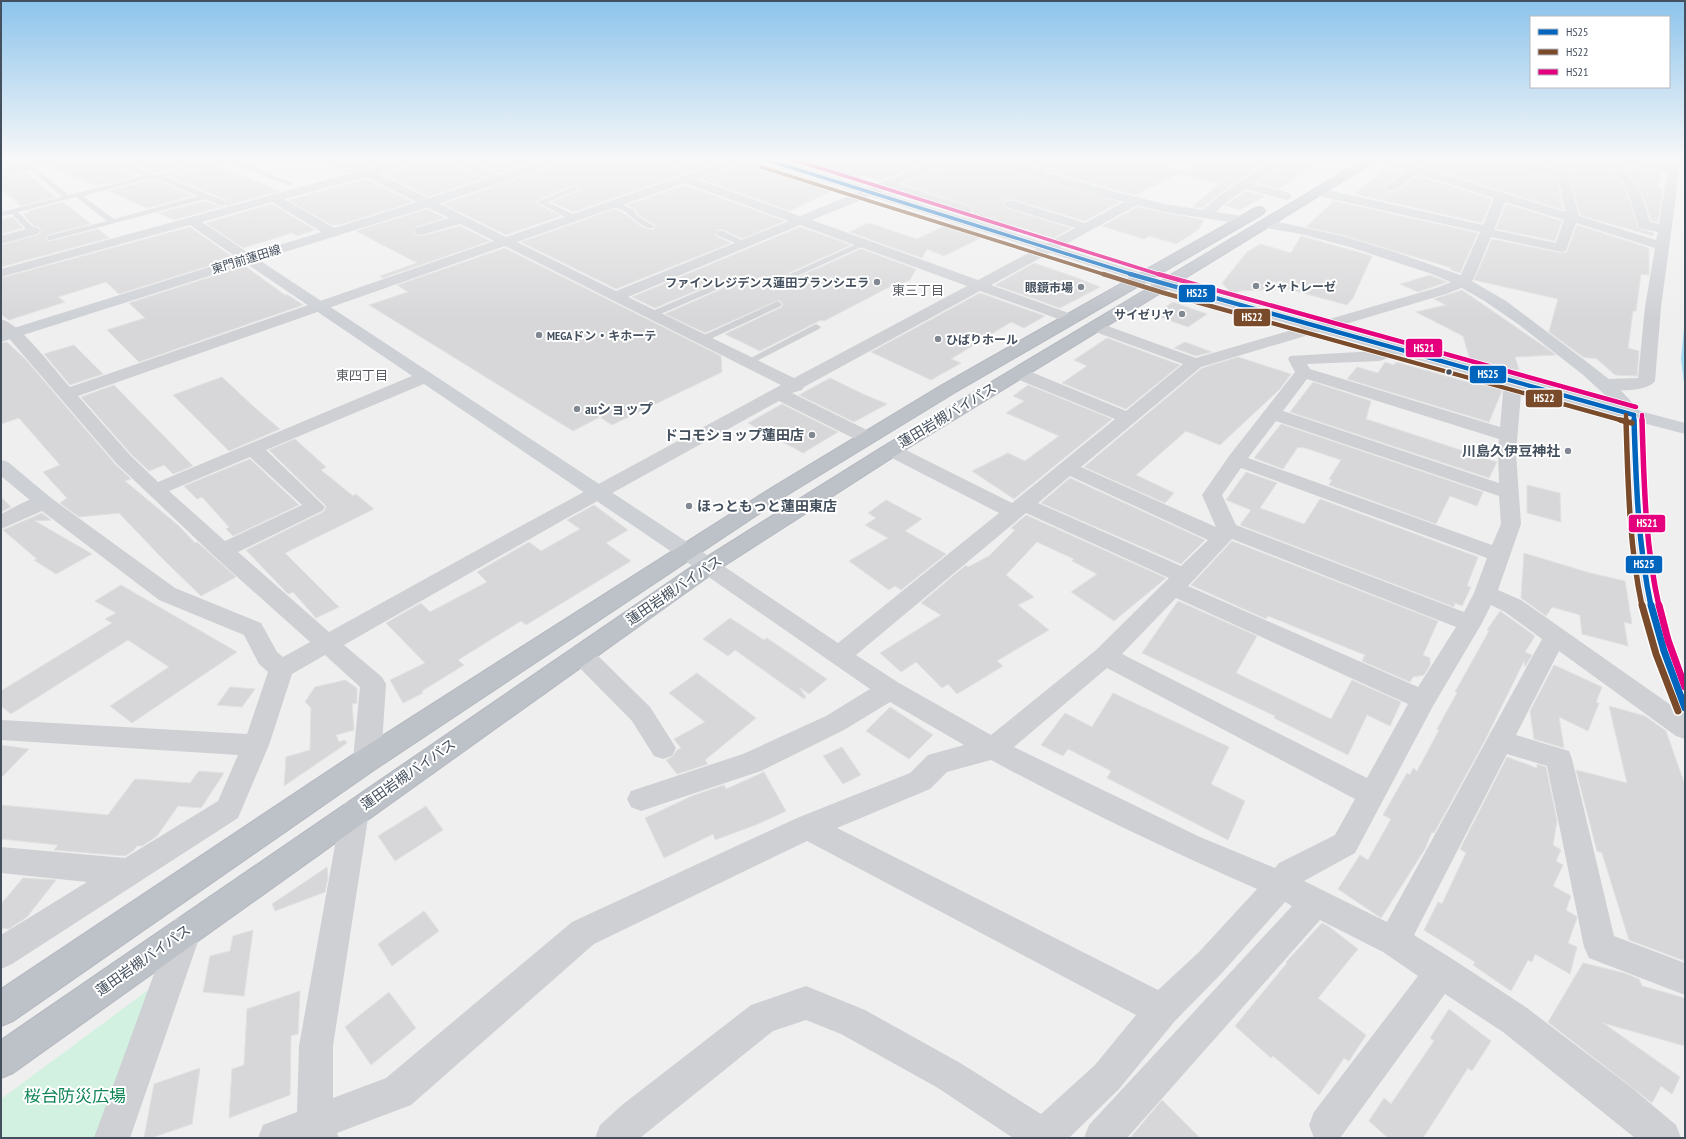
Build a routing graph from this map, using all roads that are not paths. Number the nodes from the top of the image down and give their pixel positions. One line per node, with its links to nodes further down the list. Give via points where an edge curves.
1 (14, 212): 25 (lane); 40 (lane)
2 (100, 212): 31 (lane)
3 (145, 212): 31 (lane)
4 (225, 212): 32 (street)
5 (297, 212): 41 (street)
6 (399, 212): 41 (main road, 東門前蓮田線)
7 (447, 212): 29 (street)
8 (562, 212): 27 (lane)
9 (590, 212): 27 (street)
10 (631, 212): 35 (lane, via 634,217)
11 (777, 212): 33 (street)
12 (823, 212): 33 (street)
13 (931, 212): 49 (main road)
14 (1037, 212): 36 (street)
15 (1114, 212): 36 (street)
16 (1193, 212): 26 (main road)
17 (1256, 212): 30 (highway, 蓮田岩槻バイパス)
18 (1285, 212): 34 (highway, 蓮田岩槻バイパス)
19 (1405, 212): 39 (street)
20 (1494, 212): 39 (street)
21 (1552, 212): 28 (street)
22 (1571, 212): 28 (street)
23 (1640, 212): 37 (street, via 1644,225)
24 (1667, 212): 37 (street)
25 (2, 214)
26 (1206, 214): 30 (main road)
27 (574, 218): 45 (street)
28 (1572, 218): 39 (street, via 1561,248); 48 (street)
29 (461, 219): 38 (street); 45 (street)
30 (1242, 220): 53 (highway, 蓮田岩槻バイパス)
31 (112, 221): 43 (lane)
32 (192, 221): 50 (street); 51 (street)
33 (801, 221): 46 (street); 47 (street)
34 (1265, 224): 54 (main road, via 1293,228 1370,248); 56 (highway, 蓮田岩槻バイパス)
35 (650, 226)
36 (1086, 227): 49 (street)
37 (1664, 230): 48 (street)
38 (421, 231)
39 (1486, 231): 54 (street)
40 (33, 232): 44 (street)
41 (333, 233): 50 (main road, 東門前蓮田線)
42 (720, 233): 46 (lane)
43 (51, 238)
44 (1, 240)
45 (505, 241): 58 (street); 60 (street)
46 (745, 244): 58 (street)
47 (864, 244): 52 (lane); 55 (street)
48 (1662, 246): 75 (street, via 1646,381 1640,384)
49 (1046, 248): 53 (main road); 55 (street)
50 (248, 259): 60 (main road); 66 (main road, 東門前蓮田線)
51 (1, 273)
52 (794, 274)
53 (1143, 278): 56 (main road); 62 (highway, 蓮田岩槻バイパス)
54 (1464, 282): 65 (street); 75 (main road, via 1506,309)
55 (978, 285): 62 (street); 76 (street)
56 (1166, 285): 64 (highway, 蓮田岩槻バイパス); 65 (main road)
57 (720, 286): 61 (lane)
58 (616, 296): 61 (street)
59 (778, 304): 67 (lane)
60 (319, 306): 73 (main road); 77 (street)
61 (653, 314): 67 (street)
62 (1072, 319): 84 (highway, 蓮田岩槻バイパス)
63 (816, 327): 69 (lane)
64 (1096, 327): 70 (street); 72 (highway, 蓮田岩槻バイパス)
65 (1320, 328): 68 (main road); 70 (street)
66 (5, 331): 77 (street)
67 (703, 339): 69 (street)
68 (1393, 348): 71 (street, via 1379,356 1296,359); 74 (main road)
69 (748, 362): 76 (street)
70 (1195, 363): 81 (street)
71 (1303, 372): 79 (street); 83 (street)
72 (1018, 373): 81 (street); 86 (highway, 蓮田岩槻バイパス)
73 (425, 377): 85 (street); 91 (main road)
74 (1513, 381): 80 (main road); 83 (street)
75 (1605, 384): 80 (main road)
76 (796, 386): 78 (street)
77 (67, 394): 90 (street, via 123,459)
78 (780, 394): 84 (street); 91 (street)
79 (1273, 414): 87 (street); 92 (street)
80 (1634, 415): 82 (main road); 111 (main road, via 1639,528 1644,575 1663,651)
81 (1128, 418): 89 (street)
82 (1685, 429)
83 (1509, 436): 92 (street, via 1507,453)
84 (866, 437): 99 (highway, 蓮田岩槻バイパス)
85 (253, 449): 90 (street); 97 (street, via 315,507)
86 (891, 450): 94 (street); 99 (highway, 蓮田岩槻バイパス)
87 (1236, 460): 96 (street, via 1212,495); 98 (street)
88 (1, 466): 93 (main road)
89 (1068, 468): 94 (street); 96 (street)
90 (155, 490): 97 (street)
91 (598, 492): 99 (main road); 104 (street)
92 (1510, 493): 98 (street, via 1511,524)
93 (44, 502): 95 (street); 108 (street, via 167,594 253,629 268,658)
94 (1018, 508): 100 (street); 106 (street)
95 (1, 522)
96 (1224, 533): 100 (street); 102 (street)
97 (222, 551): 104 (street)
98 (1499, 555): 101 (street)
99 (697, 559): 105 (highway, 蓮田岩槻バイパス); 106 (street); 118 (highway, 蓮田岩槻バイパス)
100 (1178, 582): 107 (street); 110 (street)
101 (1485, 593): 102 (street); 103 (street, via 1513,606)
102 (1470, 623): 110 (street)
103 (1555, 636): 112 (street); 114 (street)
104 (328, 644): 108 (street); 118 (street, via 373,684)
105 (581, 654): 116 (street, via 641,714); 121 (highway, 蓮田岩槻バイパス)
106 (838, 656): 109 (street)
107 (1105, 656): 117 (street); 119 (street)
108 (281, 669): 115 (street)
109 (890, 690): 117 (street); 120 (street, via 835,723 751,763)
110 (1424, 700): 119 (street)
111 (1685, 708)
112 (1685, 729)
113 (1, 730): 115 (street)
114 (1500, 741): 128 (street); 131 (street, via 1559,759 1600,947)
115 (256, 745): 124 (street, via 228,809)
116 (663, 748)
117 (993, 749): 122 (street, via 938,763 920,780); 125 (street, via 1190,846)
118 (367, 760): 132 (highway, 蓮田岩槻バイパス)
119 (1372, 794): 125 (street, via 1345,844 1290,873)
120 (641, 799)
121 (355, 812): 127 (highway, 蓮田岩槻バイパス); 136 (street, via 316,1046)
122 (807, 827): 133 (street); 136 (street, via 583,933 398,1092)
123 (1, 860): 124 (street)
124 (128, 872): 129 (street)
125 (1281, 885): 126 (street); 133 (street, via 1210,963)
126 (1316, 902): 128 (street); 141 (street)
127 (186, 930): 134 (highway, 蓮田岩槻バイパス); 138 (street)
128 (1394, 941): 130 (street)
129 (1, 953)
130 (1442, 971): 135 (street); 142 (street, via 1515,1020)
131 (1685, 979)
132 (1, 1009)
133 (1162, 1010): 137 (street, via 1108,1077)
134 (1, 1061)
135 (1326, 1125)
136 (318, 1131): 139 (street)
137 (1043, 1137): 140 (street, via 943,1072 853,1022 806,1003 763,1016)
138 (112, 1138)
139 (276, 1138)
140 (613, 1138)
141 (1102, 1138)
142 (1663, 1138)

